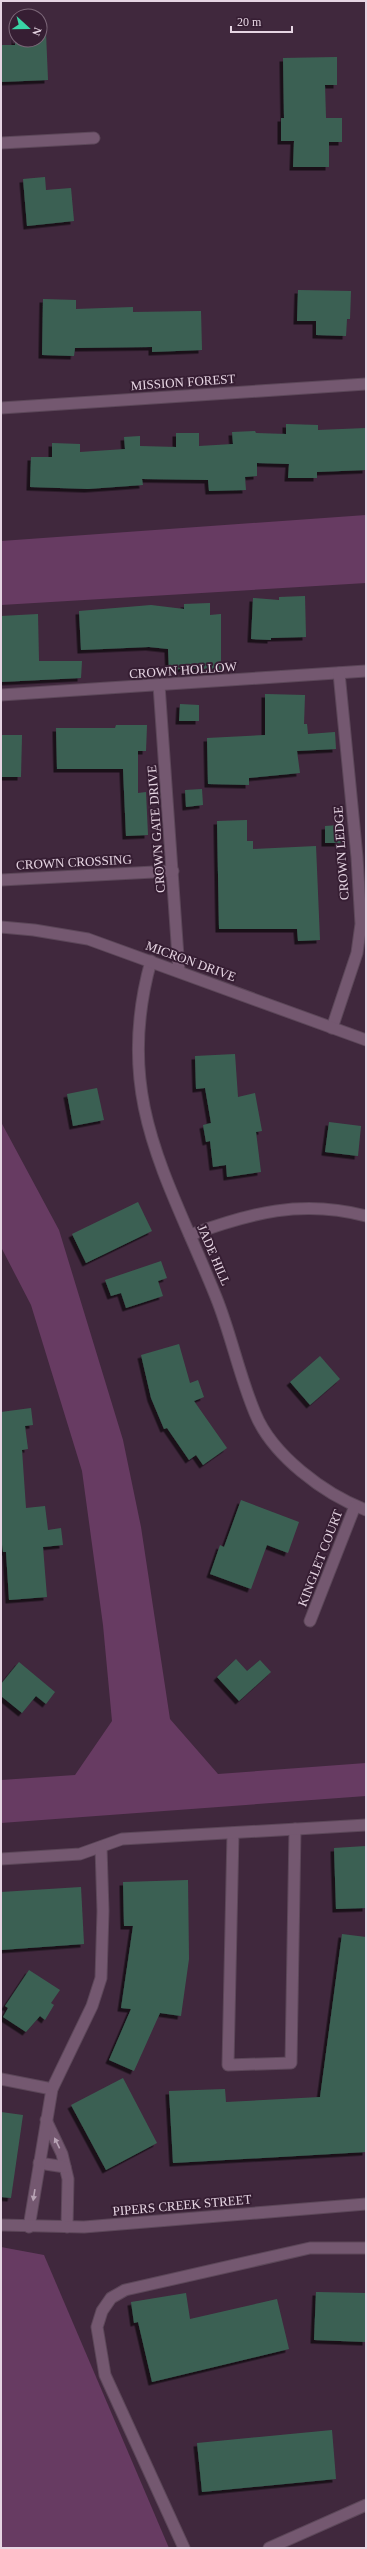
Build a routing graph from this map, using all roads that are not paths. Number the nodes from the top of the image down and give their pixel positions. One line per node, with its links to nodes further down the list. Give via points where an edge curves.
1 (94, 138): 2 (street)
2 (1, 143)
3 (366, 384): 4 (street, MISSION FOREST)
4 (1, 408)
5 (366, 671): 6 (street, CROWN HOLLOW)
6 (339, 673): 7 (street, CROWN HOLLOW); 9 (street, CROWN LEDGE)
7 (159, 685): 8 (street, CROWN HOLLOW); 10 (street, CROWN GATE DRIVE)
8 (1, 695)
9 (361, 856): 15 (street, CROWN LEDGE, via 361,924 357,953)
10 (173, 871): 11 (street, CROWN CROSSING); 14 (street, CROWN GATE DRIVE)
11 (1, 880)
12 (1, 927): 13 (street, MICRON DRIVE, via 88,939)
13 (151, 961): 14 (street, MICRON DRIVE); 18 (street, JADE HILL, via 140,1016 137,1048 139,1079 151,1141)
14 (179, 971): 15 (street, MICRON DRIVE)
15 (332, 1028): 16 (street, MICRON DRIVE)
16 (366, 1040)
17 (366, 1216): 18 (street, via 339,1211 289,1209 239,1217)
18 (190, 1235): 19 (street, JADE HILL, via 216,1298 255,1414 277,1447 304,1474)
19 (355, 1506): 20 (street, JADE HILL); 21 (street, KINGLET COURT)
20 (366, 1510)
21 (310, 1621)
22 (366, 1825): 23 (street)
23 (295, 1829): 24 (street); 24 (street, via 291,2063 228,2065)
24 (233, 1833): 25 (street, via 122,1839)
25 (101, 1847): 26 (street, via 80,1854); 28 (street, via 101,1978 92,2006)
26 (1, 1859)
27 (1, 2079): 28 (street)
28 (52, 2090): 29 (street)
29 (46, 2120): 30 (street); 31 (street, one-way to 29, via 62,2154)
30 (39, 2163): 31 (street); 34 (street, one-way to 34)
31 (65, 2167): 35 (street, via 68,2179)
32 (366, 2204): 35 (street, PIPERS CREEK STREET)
33 (1, 2225): 34 (street, PIPERS CREEK STREET)
34 (29, 2227): 35 (street, PIPERS CREEK STREET)
35 (66, 2227)
36 (366, 2248): 38 (street, via 310,2248 125,2290 111,2298 102,2310 97,2327 105,2375)
37 (366, 2505): 39 (street)
38 (184, 2548)
39 (269, 2548)

